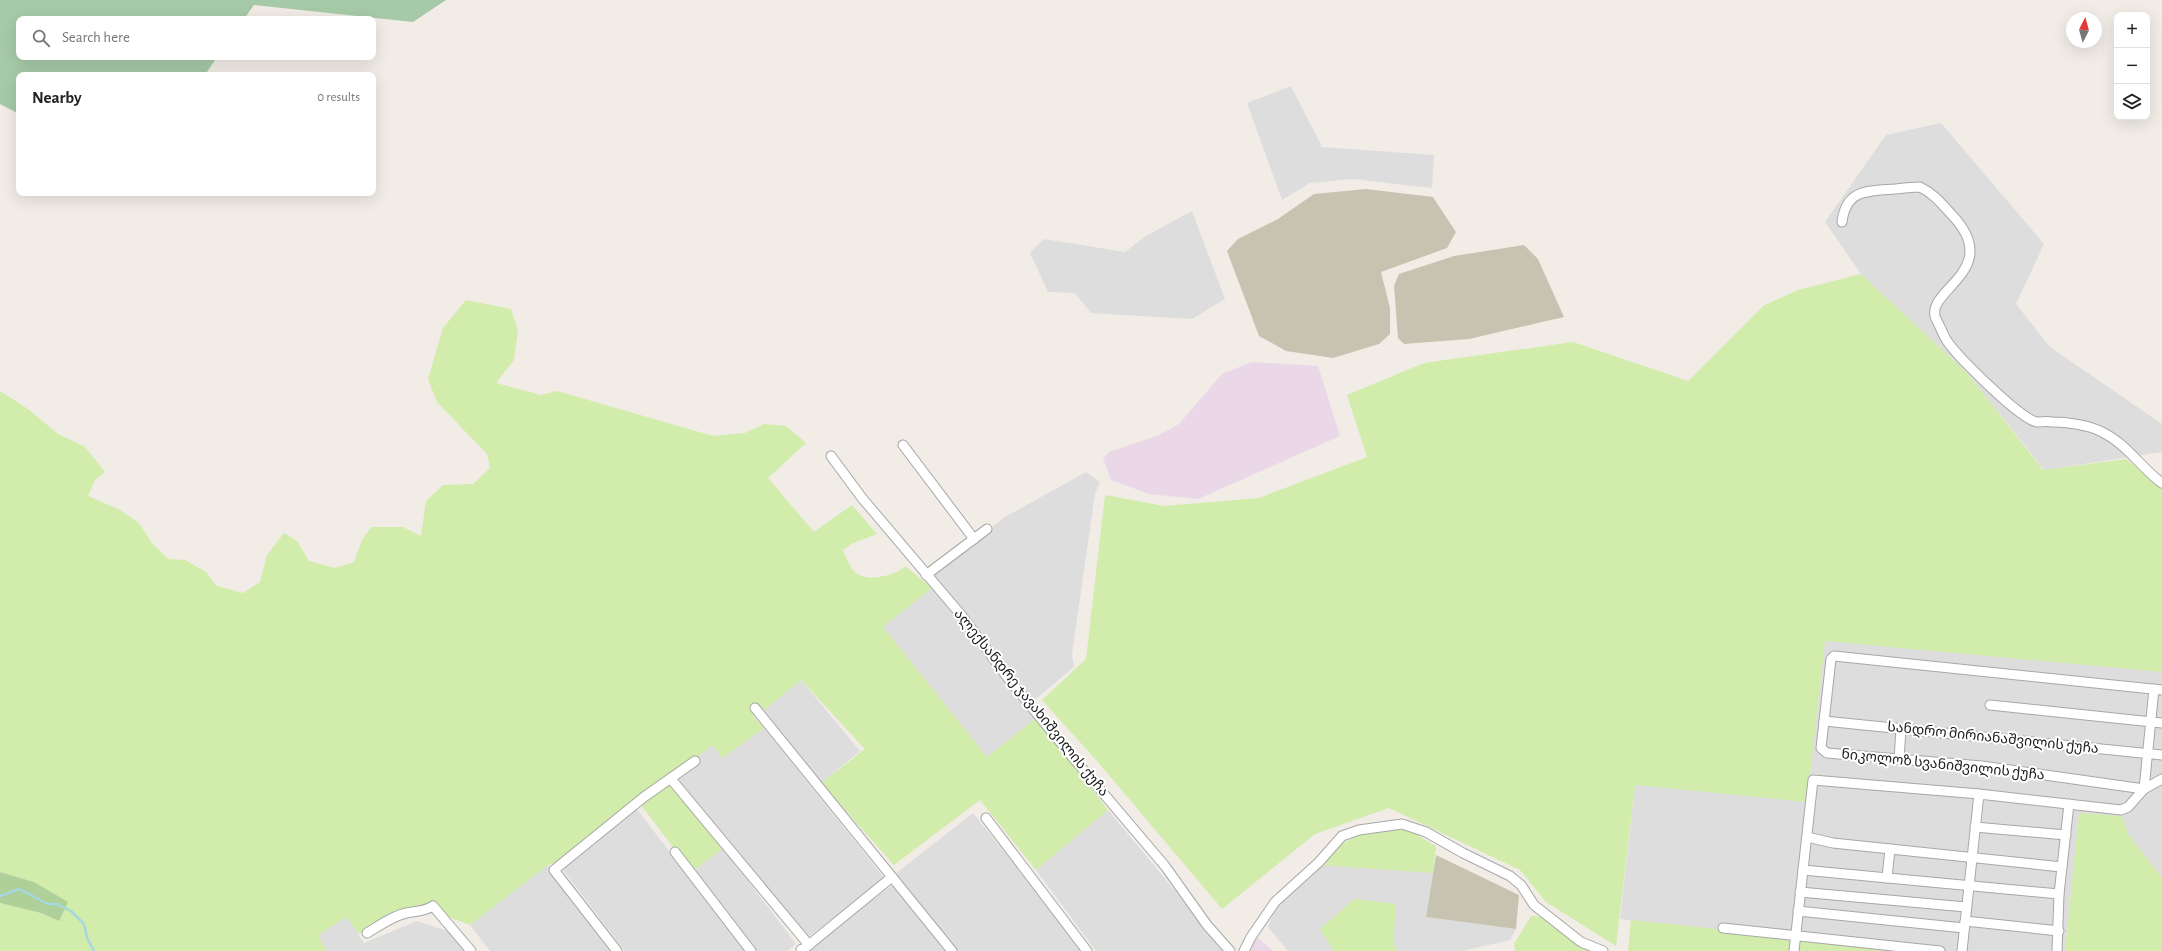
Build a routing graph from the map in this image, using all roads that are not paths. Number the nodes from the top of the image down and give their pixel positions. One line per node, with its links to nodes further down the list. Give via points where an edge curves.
1 (1842, 222): 4 (street, via 1843,210 1848,202 1863,192 1920,187 1928,190 1954,217 1971,244 1968,264 1937,308 1935,317 1947,341 2022,415 2036,422 2074,424 2101,431 2121,443)
2 (902, 445): 6 (street)
3 (831, 456): 7 (street, ალექსანდრე ჯავახიშვილის ქუჩა)
4 (2162, 483)
5 (987, 529): 6 (street)
6 (974, 539): 7 (street)
7 (926, 575): 51 (street, ალექსანდრე ჯავახიშვილის ქუჩა, via 962,616 1070,754 1165,866 1207,925)
8 (2158, 689): 11 (street, ნიკოლოზ სვანიშვილის ქუჩა, via 1839,656 1831,659); 12 (street)
9 (1990, 705): 12 (street)
10 (755, 708): 33 (street)
11 (1824, 721): 14 (street, სანდრო მირიანაშვილის ქუჩა); 17 (street, ნიკოლოზ სვანიშვილის ქუჩა, via 1822,751)
12 (2151, 722): 13 (street); 15 (street)
13 (2162, 723)
14 (1902, 729): 15 (street, სანდრო მირიანაშვილის ქუჩა); 17 (street)
15 (2148, 754): 16 (street, სანდრო მირიანაშვილის ქუჩა); 21 (street)
16 (2162, 755)
17 (1899, 759): 21 (street, ნიკოლოზ სვანიშვილის ქუჩა, via 1982,766)
18 (694, 760): 19 (street)
19 (671, 779): 45 (street); 47 (street, via 644,796 554,870)
20 (2162, 779): 21 (street)
21 (2144, 789): 23 (street, via 2128,807 2121,810)
22 (1979, 794): 23 (street); 25 (street); 27 (street, via 1813,780)
23 (2069, 804): 26 (street)
24 (986, 818): 50 (street)
25 (1976, 827): 26 (street); 30 (street)
26 (2066, 835): 31 (street)
27 (1807, 837): 28 (street, via 1833,843); 32 (street)
28 (1890, 849): 30 (street); 34 (street)
29 (675, 852): 48 (street)
30 (1972, 858): 31 (street); 35 (street)
31 (2062, 867): 37 (street)
32 (1803, 870): 34 (street); 36 (street)
33 (892, 877): 45 (street); 49 (street)
34 (1887, 878): 35 (street)
35 (1969, 886): 37 (street); 38 (street)
36 (1800, 892): 38 (street); 39 (street)
37 (2059, 894): 42 (street)
38 (1966, 908): 40 (street)
39 (1798, 911): 40 (street); 44 (street)
40 (1965, 924): 42 (street); 56 (street)
41 (1723, 928): 44 (street)
42 (2059, 931): 57 (street)
43 (367, 933): 46 (street, via 384,922 406,913 424,911 432,906)
44 (1795, 936): 54 (street); 55 (street)
45 (803, 949)
46 (471, 951)
47 (617, 951)
48 (751, 951)
49 (952, 951)
50 (1088, 951)
51 (1230, 951)
52 (1244, 951): 53 (street, via 1275,902 1319,862 1342,836 1359,830 1402,824 1426,832 1523,883 1534,905 1581,942)
53 (1603, 951)
54 (1794, 951)
55 (1940, 951)
56 (1962, 951)
57 (2057, 951)

